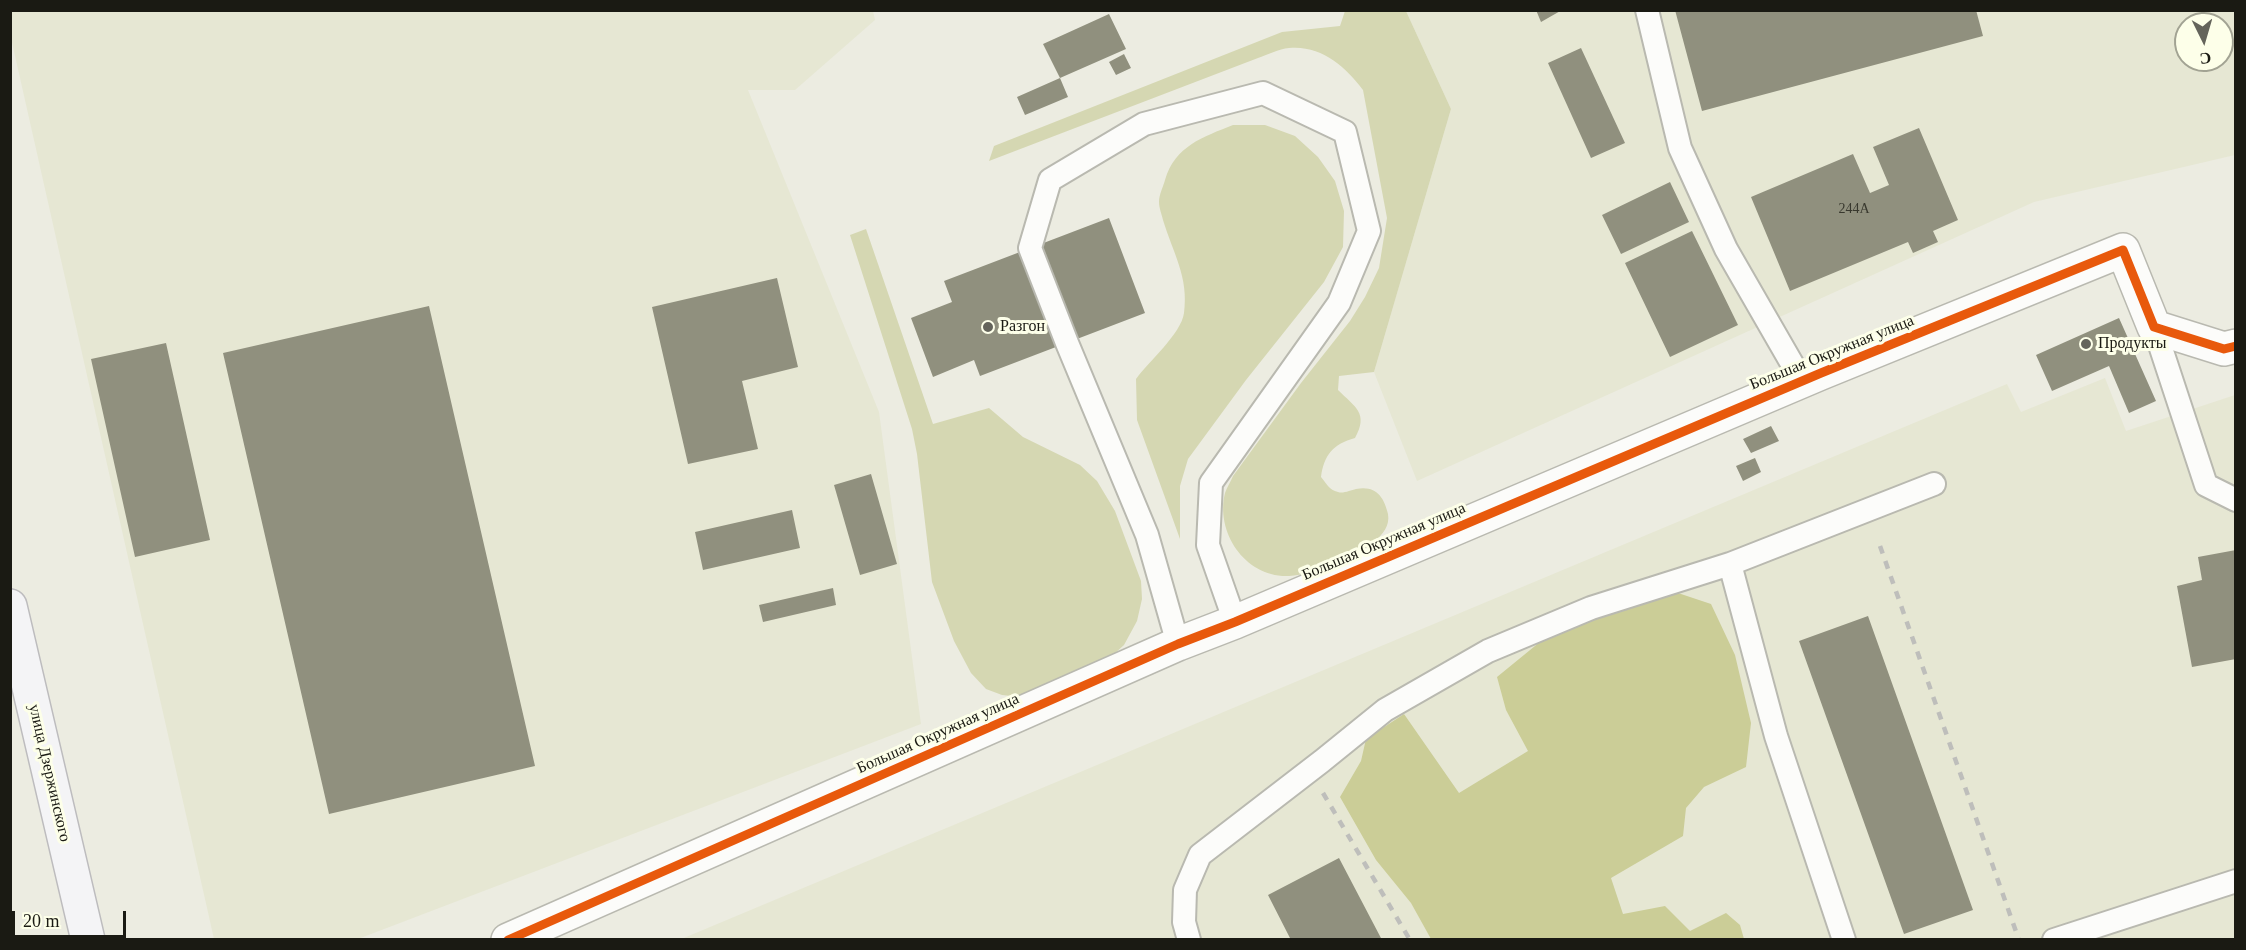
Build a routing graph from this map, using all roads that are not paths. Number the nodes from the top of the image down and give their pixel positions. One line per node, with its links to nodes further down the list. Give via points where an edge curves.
1 (1647, 10): 4 (lane, via 1680,148 1726,249)
2 (2154, 327): 3 (street, via 2223,349); 4 (street, Большая Окружная улица, via 2123,250); 6 (lane, via 2206,485)
3 (2235, 346)
4 (1802, 381): 9 (street, Большая Окружная улица)
5 (1934, 484): 7 (lane)
6 (2235, 500)
7 (1730, 564): 14 (lane, via 1591,608 1509,642 1385,710 1200,855 1185,890 1184,922); 15 (lane, via 1776,736)
8 (10, 606): 12 (main road, улица Дзержинского)
9 (1235, 622): 10 (street, Большая Окружная улица); 10 (lane, via 1208,545 1211,483 1339,303 1369,231 1345,132 1263,93 1144,124 1050,180 1030,248 1147,535)
10 (1178, 644): 13 (street, Большая Окружная улица)
11 (2235, 881): 16 (lane)
12 (88, 939)
13 (508, 939)
14 (1189, 939)
15 (1844, 939)
16 (2054, 939)

